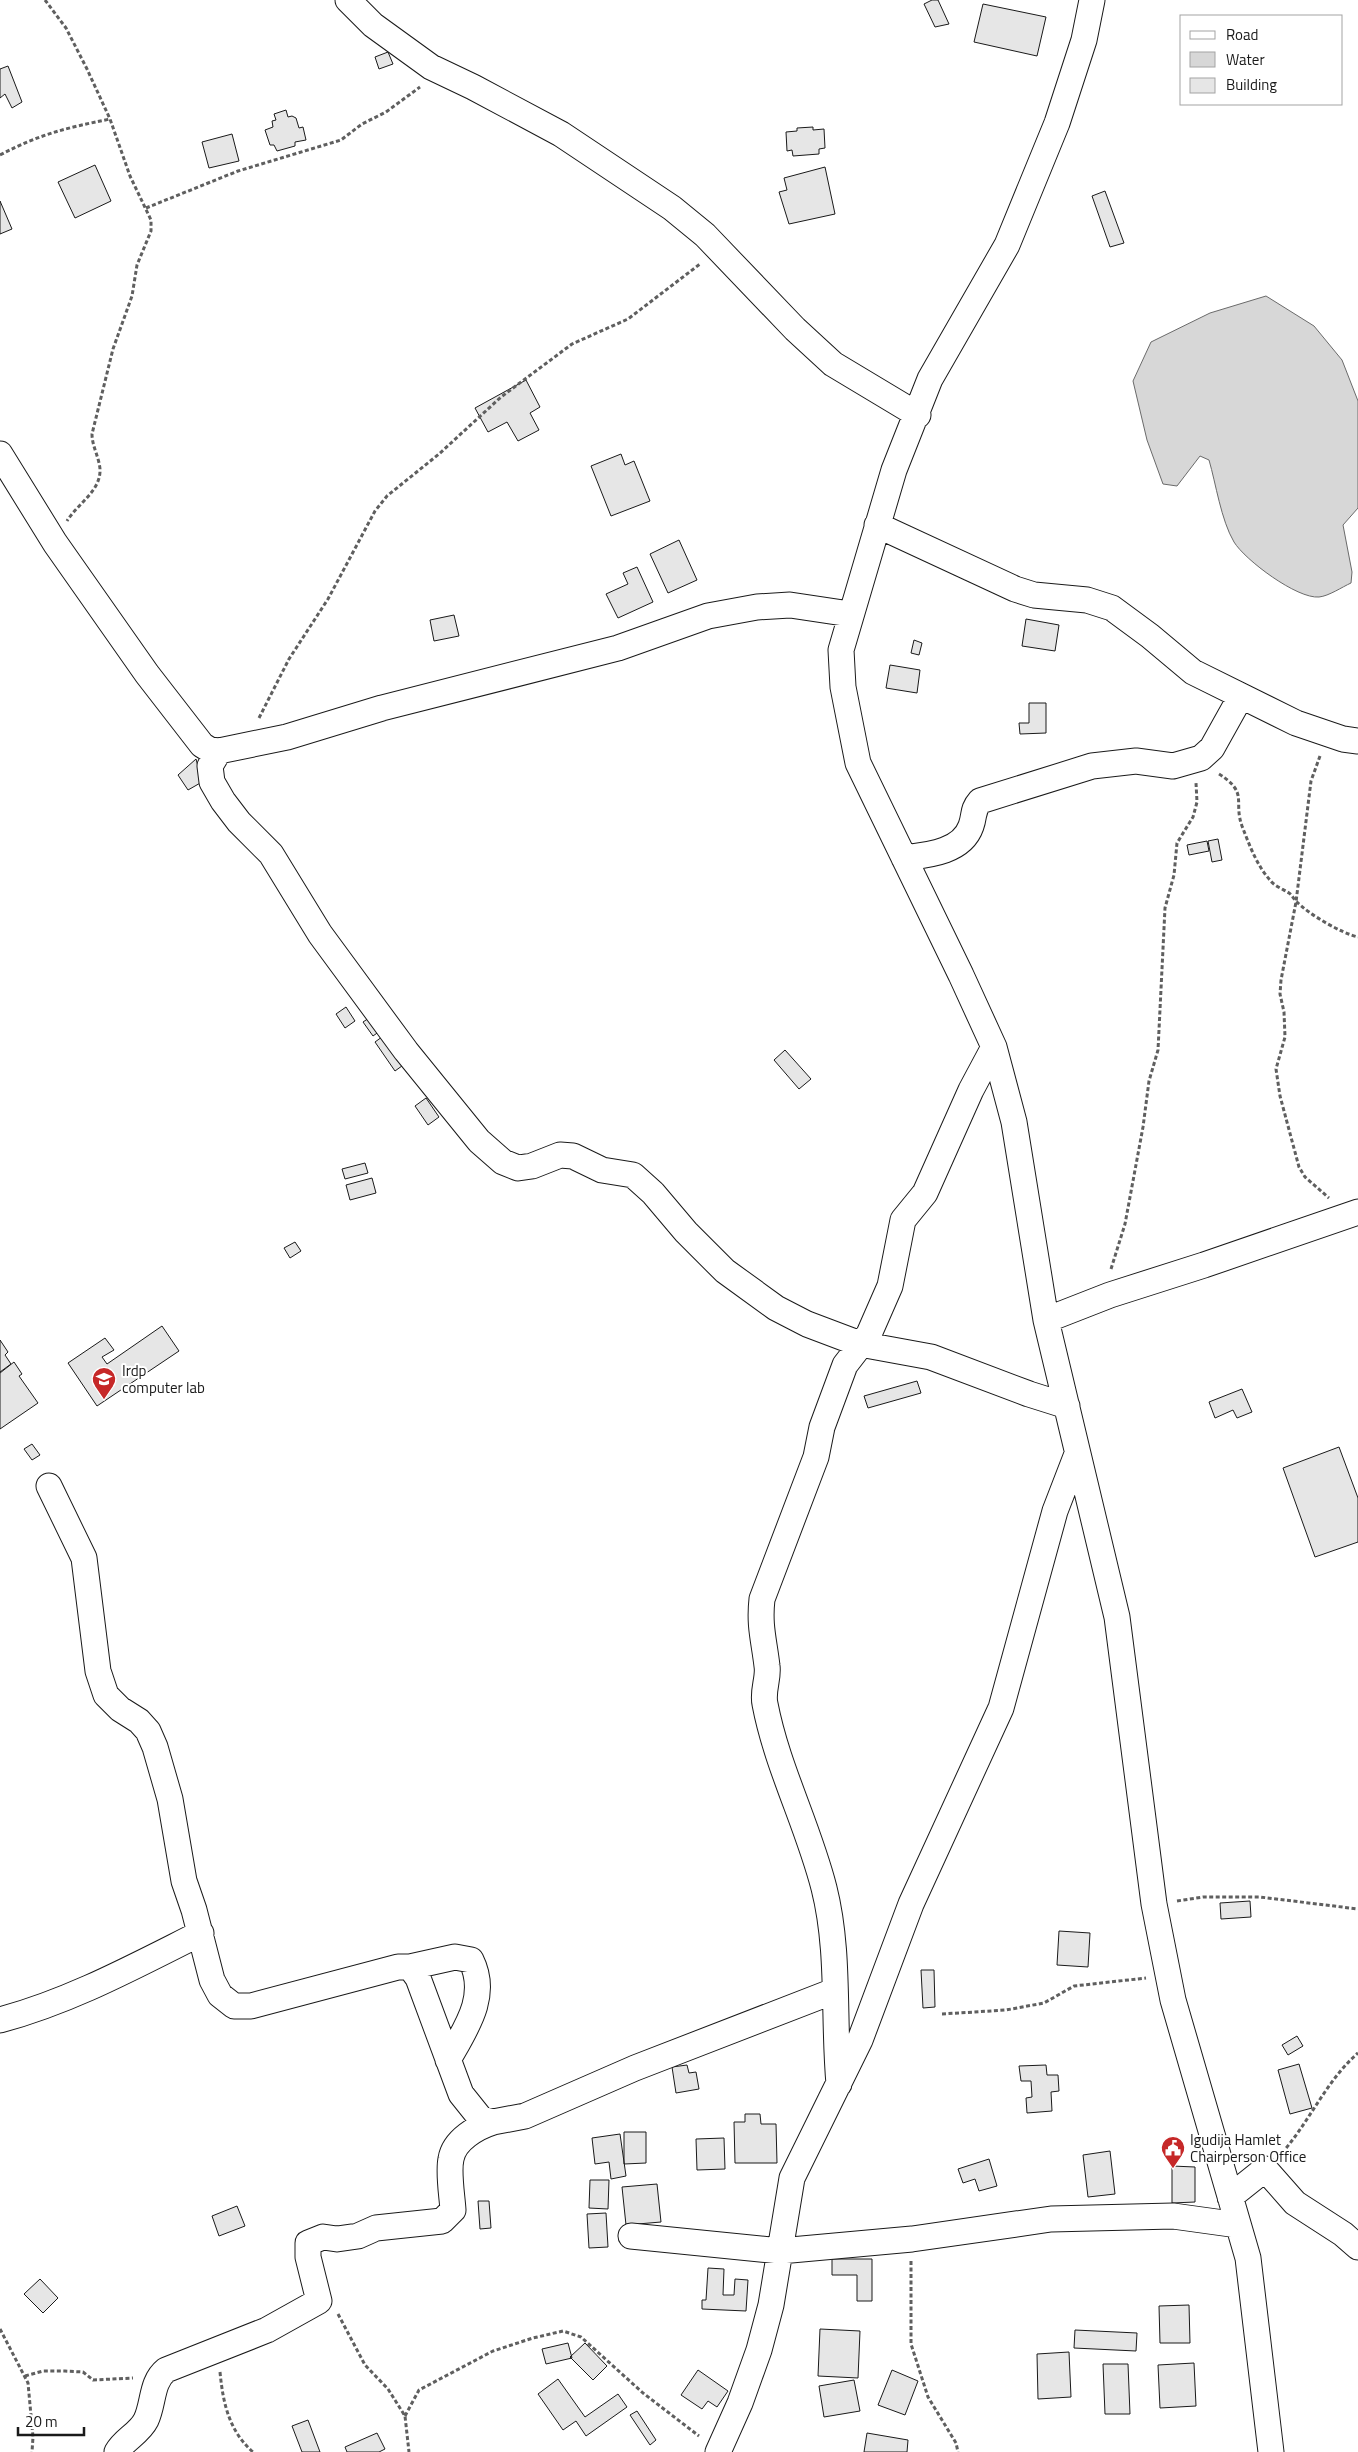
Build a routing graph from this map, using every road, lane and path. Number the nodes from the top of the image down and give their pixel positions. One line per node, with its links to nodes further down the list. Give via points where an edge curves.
1 (45, 0): 5 (path, via 66,28)
2 (348, 0): 4 (street, via 373,25)
3 (1092, 0): 9 (street, via 1084,40 1057,123 1007,245 930,379)
4 (441, 72): 7 (path, via 340,140 238,172); 8 (street, via 561,134 672,208)
5 (110, 119): 6 (path, via 58,129); 7 (path, via 130,176)
6 (0, 155)
7 (146, 208): 12 (path, via 151,231 137,265 132,296 113,349 92,434 100,478 97,486 72,513)
8 (718, 249): 9 (street, via 833,364); 17 (path, via 628,319 572,344 501,397 387,496 375,511 328,598 289,660 263,713)
9 (918, 415): 11 (street, via 894,470)
10 (0, 454): 12 (street)
11 (877, 525): 13 (street); 14 (street, via 1034,595 1087,600 1112,608 1192,672)
12 (55, 543): 17 (street, via 147,674 202,745 210,750)
13 (850, 614): 17 (street, via 790,605 756,607 708,616 618,648); 19 (street, via 842,650 842,687 858,763)
14 (1241, 696): 15 (street, via 1296,723); 18 (street, via 1212,748)
15 (1328, 734): 16 (street); 20 (path, via 1311,781)
16 (1358, 741)
17 (228, 750): 26 (street, via 210,766 212,782 223,801 239,822 272,854 320,934 406,1052 479,1141 503,1162 518,1168 560,1155 573,1156 602,1170 633,1175 692,1238 747,1289 807,1324)
18 (1199, 758): 19 (street, via 1173,766 1136,761 1092,766 980,801 973,808 972,824 965,838 955,846); 20 (path, via 1232,784 1238,794 1242,824 1261,868 1271,882 1291,894); 24 (path, via 1197,802 1193,817 1177,843 1174,875 1165,908 1158,1050 1149,1081 1125,1224)
19 (904, 858): 22 (street)
20 (1296, 902): 21 (path, via 1341,933); 23 (path, via 1280,994 1285,1021 1285,1037 1276,1068 1280,1096 1305,1177)
21 (1358, 937)
22 (994, 1047): 25 (street, via 1014,1122); 26 (street, via 925,1192 904,1220 890,1286 873,1328)
23 (1353, 1213): 24 (street)
24 (1101, 1298): 25 (street)
25 (1046, 1320): 27 (street)
26 (860, 1344): 27 (street, via 931,1357); 35 (street, via 845,1365 822,1427 816,1457 762,1599 760,1621 768,1668 764,1700 771,1734 824,1888 833,1943)
27 (1067, 1406): 28 (street)
28 (1077, 1454): 30 (street, via 1117,1617); 40 (street, via 1055,1511 1001,1708 911,1904 860,2040)
29 (49, 1486): 32 (street, via 84,1558 98,1672 106,1695 144,1726 155,1748 170,1799 184,1881)
30 (1154, 1904): 31 (path, via 1203,1896 1260,1897); 34 (street)
31 (1358, 1909)
32 (200, 1933): 33 (street, via 212,1980 220,1995 234,2006 251,2006 398,1967); 37 (street, via 52,2005)
33 (410, 1967): 39 (street, via 418,1978); 39 (street, via 456,1957 471,1960 478,1973 479,1993 471,2018)
34 (1169, 1975): 36 (path, via 1074,1986 1044,2003 1006,2010); 43 (street, via 1173,2000)
35 (834, 1991): 40 (street); 41 (street, via 644,2065 525,2116)
36 (942, 2014)
37 (0, 2020)
38 (1358, 2053): 42 (path, via 1342,2067 1283,2153)
39 (448, 2060): 41 (street, via 461,2094 481,2118)
40 (839, 2084): 48 (street, via 792,2178)
41 (493, 2122): 49 (street, via 477,2128 460,2143 450,2158 453,2210 442,2221 376,2228 358,2236 322,2237 308,2243 308,2257)
42 (1274, 2158)
43 (1230, 2197): 44 (street); 47 (street, via 1265,2169 1295,2203 1344,2234)
44 (1238, 2225): 46 (street, via 1173,2216 1051,2219); 61 (street, via 1248,2258)
45 (631, 2236): 48 (street)
46 (912, 2240): 48 (street); 60 (path, via 911,2344 928,2397)
47 (1358, 2247)
48 (780, 2251): 59 (street, via 759,2350)
49 (319, 2301): 51 (street, via 267,2330); 54 (path, via 335,2309 365,2366 388,2388)
50 (0, 2329): 53 (path)
51 (219, 2348): 52 (street); 57 (path, via 226,2414 234,2431)
52 (160, 2375): 53 (path, via 93,2380 83,2372 43,2371); 56 (street, via 146,2420 139,2432 121,2444)
53 (25, 2376): 55 (path)
54 (405, 2416): 58 (path); 59 (path, via 418,2390 493,2350 563,2331 581,2337 642,2393)
55 (32, 2452)
56 (117, 2452)
57 (253, 2452)
58 (409, 2452)
59 (719, 2452)
60 (958, 2452)
61 (1271, 2452)

